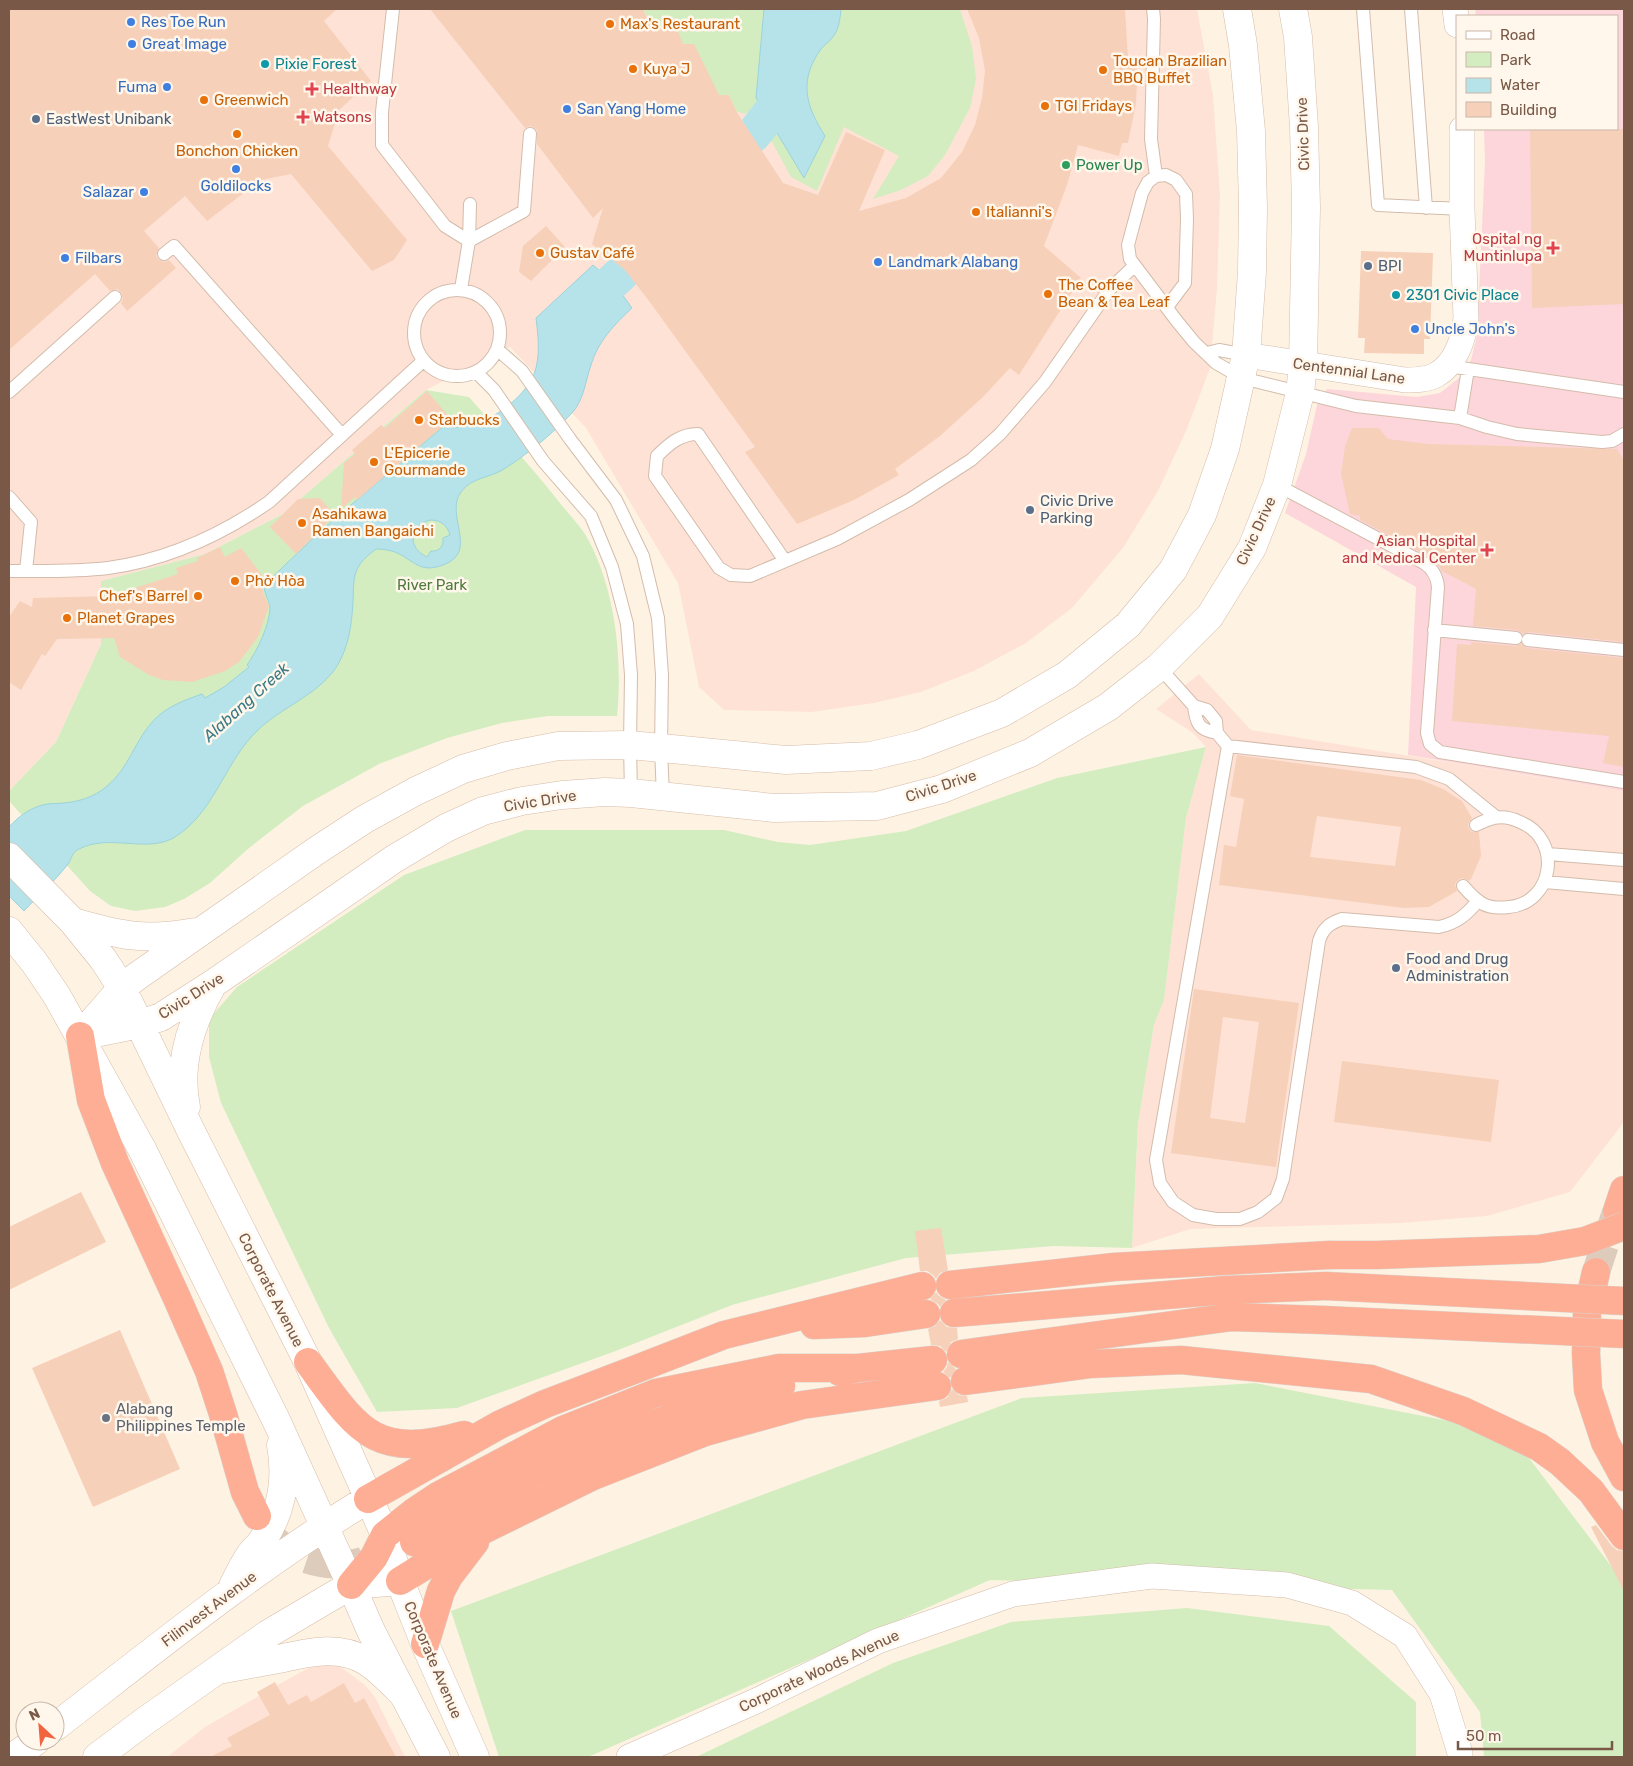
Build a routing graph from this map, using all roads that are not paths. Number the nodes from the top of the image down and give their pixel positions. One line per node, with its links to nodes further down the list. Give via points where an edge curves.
1 (393, 9): 13 (lane, via 382,112 382,145 445,226)
2 (1153, 9): 9 (lane, via 1151,139)
3 (1237, 9): 23 (main road, via 1250,121 1253,207 1252,272)
4 (1293, 9): 22 (main road, Civic Drive, via 1304,126)
5 (1363, 9): 11 (lane, via 1378,205)
6 (1411, 9): 11 (lane)
7 (1462, 130): 12 (street)
8 (530, 134): 13 (lane, via 524,211)
9 (1156, 176): 15 (lane, via 1142,193 1128,245); 18 (lane, via 1166,174 1176,180 1186,194 1184,283)
10 (470, 204): 13 (lane)
11 (1426, 208): 12 (lane)
12 (1462, 209): 24 (street, via 1466,318 1464,334 1456,352)
13 (469, 241): 16 (lane)
14 (164, 254): 31 (lane, via 174,246)
15 (1134, 266): 18 (lane); 34 (lane, via 1109,290 1045,382 1000,434 971,460 909,500 837,539)
16 (461, 289): 19 (lane, via 477,294 490,304 498,318); 21 (lane, via 439,293 423,305 414,323 414,343)
17 (116, 297): 26 (lane)
18 (1168, 307): 20 (lane, via 1185,332)
19 (497, 349): 25 (lane, via 489,362); 42 (lane, via 522,371 616,500 643,556 658,618 662,675)
20 (1207, 353): 23 (lane, via 1216,363); 23 (lane, via 1219,350)
21 (423, 361): 25 (lane, via 438,372 457,377); 31 (lane)
22 (1303, 365): 23 (street, Centennial Lane); 24 (street, Centennial Lane, via 1405,380 1435,376); 28 (main road, Civic Drive)
23 (1244, 367): 28 (lane, Centennial Lane); 42 (main road, via 1225,449 1202,515 1173,570 1128,624 1067,675 1002,713 918,745 871,756 786,760)
24 (1458, 367): 27 (lane); 29 (lane)
25 (476, 372): 40 (lane, via 494,390 543,460 591,516 612,567 627,624)
26 (9, 392)
27 (1624, 392)
28 (1300, 393): 29 (lane, Centennial Lane, via 1356,406); 32 (main road, Civic Drive)
29 (1460, 418): 30 (lane, Centennial Lane, via 1517,434 1592,442 1612,441)
30 (1624, 434)
31 (342, 435): 36 (lane, via 269,502 213,536 169,553 108,568)
32 (1277, 485): 37 (lane, via 1430,567 1438,580); 39 (main road, Civic Drive, via 1252,548 1210,616)
33 (9, 497): 36 (lane, via 31,522)
34 (785, 561): 34 (lane, via 750,576 731,575 719,568 655,476 657,456 676,439 698,434)
35 (9, 571): 36 (lane)
36 (26, 571)
37 (1434, 630): 38 (lane); 43 (lane, via 1427,733 1430,744 1440,752)
38 (1624, 650)
39 (1159, 667): 41 (lane, via 1194,706 1195,720 1204,730 1217,733); 45 (main road, Civic Drive, via 1108,707 1030,753 942,789 886,804 774,808)
40 (630, 745): 42 (main road); 44 (lane); 56 (main road, via 558,746 506,756 463,769 365,819)
41 (1228, 746): 46 (lane, via 1416,768 1450,779); 54 (lane, via 1156,1160 1160,1183 1173,1202 1193,1215 1240,1219 1258,1212 1276,1198 1282,1179 1322,931 1342,919 1439,927 1465,916)
42 (661, 749): 45 (lane)
43 (1624, 782)
44 (631, 793): 45 (main road, Civic Drive); 58 (main road, Civic Drive, via 562,795 483,811 446,828 394,859)
45 (663, 796)
46 (1496, 817): 47 (lane); 48 (lane, via 1529,825 1542,839)
47 (1476, 824)
48 (1548, 854): 50 (lane); 51 (lane)
49 (9, 857): 55 (main road, Corporate Avenue)
50 (1624, 860)
51 (1545, 882): 53 (lane); 54 (lane, via 1532,898 1518,907 1496,909)
52 (1463, 886): 54 (lane)
53 (1624, 888)
54 (1478, 902)
55 (73, 922): 56 (main road, via 130,936 168,937); 59 (main road, Corporate Avenue)
56 (202, 931): 59 (main road)
57 (11, 933): 61 (main road, via 56,994)
58 (214, 983): 60 (main road, Civic Drive, via 161,1016); 62 (main road, via 199,1009 185,1057 184,1100)
59 (122, 988): 60 (main road, Corporate Avenue); 61 (main road)
60 (140, 1024): 61 (main road, Civic Drive); 62 (main road, Corporate Avenue)
61 (80, 1036): 76 (main road, via 142,1149); 80 (highway, via 91,1100 115,1163 209,1371 242,1484)
62 (191, 1130): 73 (main road, Corporate Avenue)
63 (1622, 1209): 65 (highway, bridge, via 1585,1241 1539,1249 1329,1255 1114,1268)
64 (1596, 1272): 78 (highway, via 1587,1312 1588,1390 1605,1442)
65 (950, 1285)
66 (922, 1286): 70 (highway)
67 (1624, 1301): 68 (highway, bridge, via 1326,1286 1226,1290)
68 (954, 1313)
69 (926, 1314): 70 (highway, via 865,1323)
70 (753, 1328): 77 (highway, via 630,1371)
71 (1624, 1334): 72 (highway, bridge, via 1232,1317)
72 (961, 1354)
73 (308, 1362): 77 (highway, via 345,1412 377,1439 407,1445 427,1444); 79 (main road, Corporate Avenue)
74 (858, 1368): 82 (highway, via 935,1373 802,1404 705,1432 593,1476); 83 (highway, via 779,1368 656,1393 563,1430 438,1496); 85 (highway, via 740,1396 668,1418 584,1451 504,1490)
75 (965, 1381): 84 (highway, via 1091,1364 1181,1360 1371,1379 1463,1411 1539,1448 1560,1462 1591,1492)
76 (277, 1422): 81 (main road); 88 (main road, via 283,1461 278,1508 272,1525 250,1554)
77 (499, 1425): 79 (highway)
78 (1624, 1477)
79 (368, 1499): 81 (main road, Filinvest Avenue); 83 (main road, Corporate Avenue)
80 (257, 1516)
81 (324, 1525): 87 (main road); 88 (main road, Filinvest Avenue)
82 (484, 1530): 86 (highway); 89 (highway, via 441,1591)
83 (385, 1535): 86 (main road, Corporate Avenue); 87 (highway, via 374,1557)
84 (1624, 1536)
85 (414, 1542)
86 (400, 1581): 87 (main road); 89 (main road, Corporate Avenue)
87 (351, 1585): 90 (main road); 91 (main road)
88 (230, 1592): 92 (main road, Filinvest Avenue)
89 (425, 1644): 95 (main road, Corporate Avenue)
90 (215, 1670): 91 (main road, via 313,1651 345,1653 381,1671); 93 (main road)
91 (403, 1694): 94 (main road)
92 (65, 1719)
93 (97, 1757)
94 (436, 1757)
95 (475, 1757)
96 (630, 1757): 97 (street, Corporate Woods Avenue, via 756,1701 878,1641 1012,1594 1152,1576 1287,1585 1352,1603 1405,1636 1442,1694)
97 (1460, 1757)

